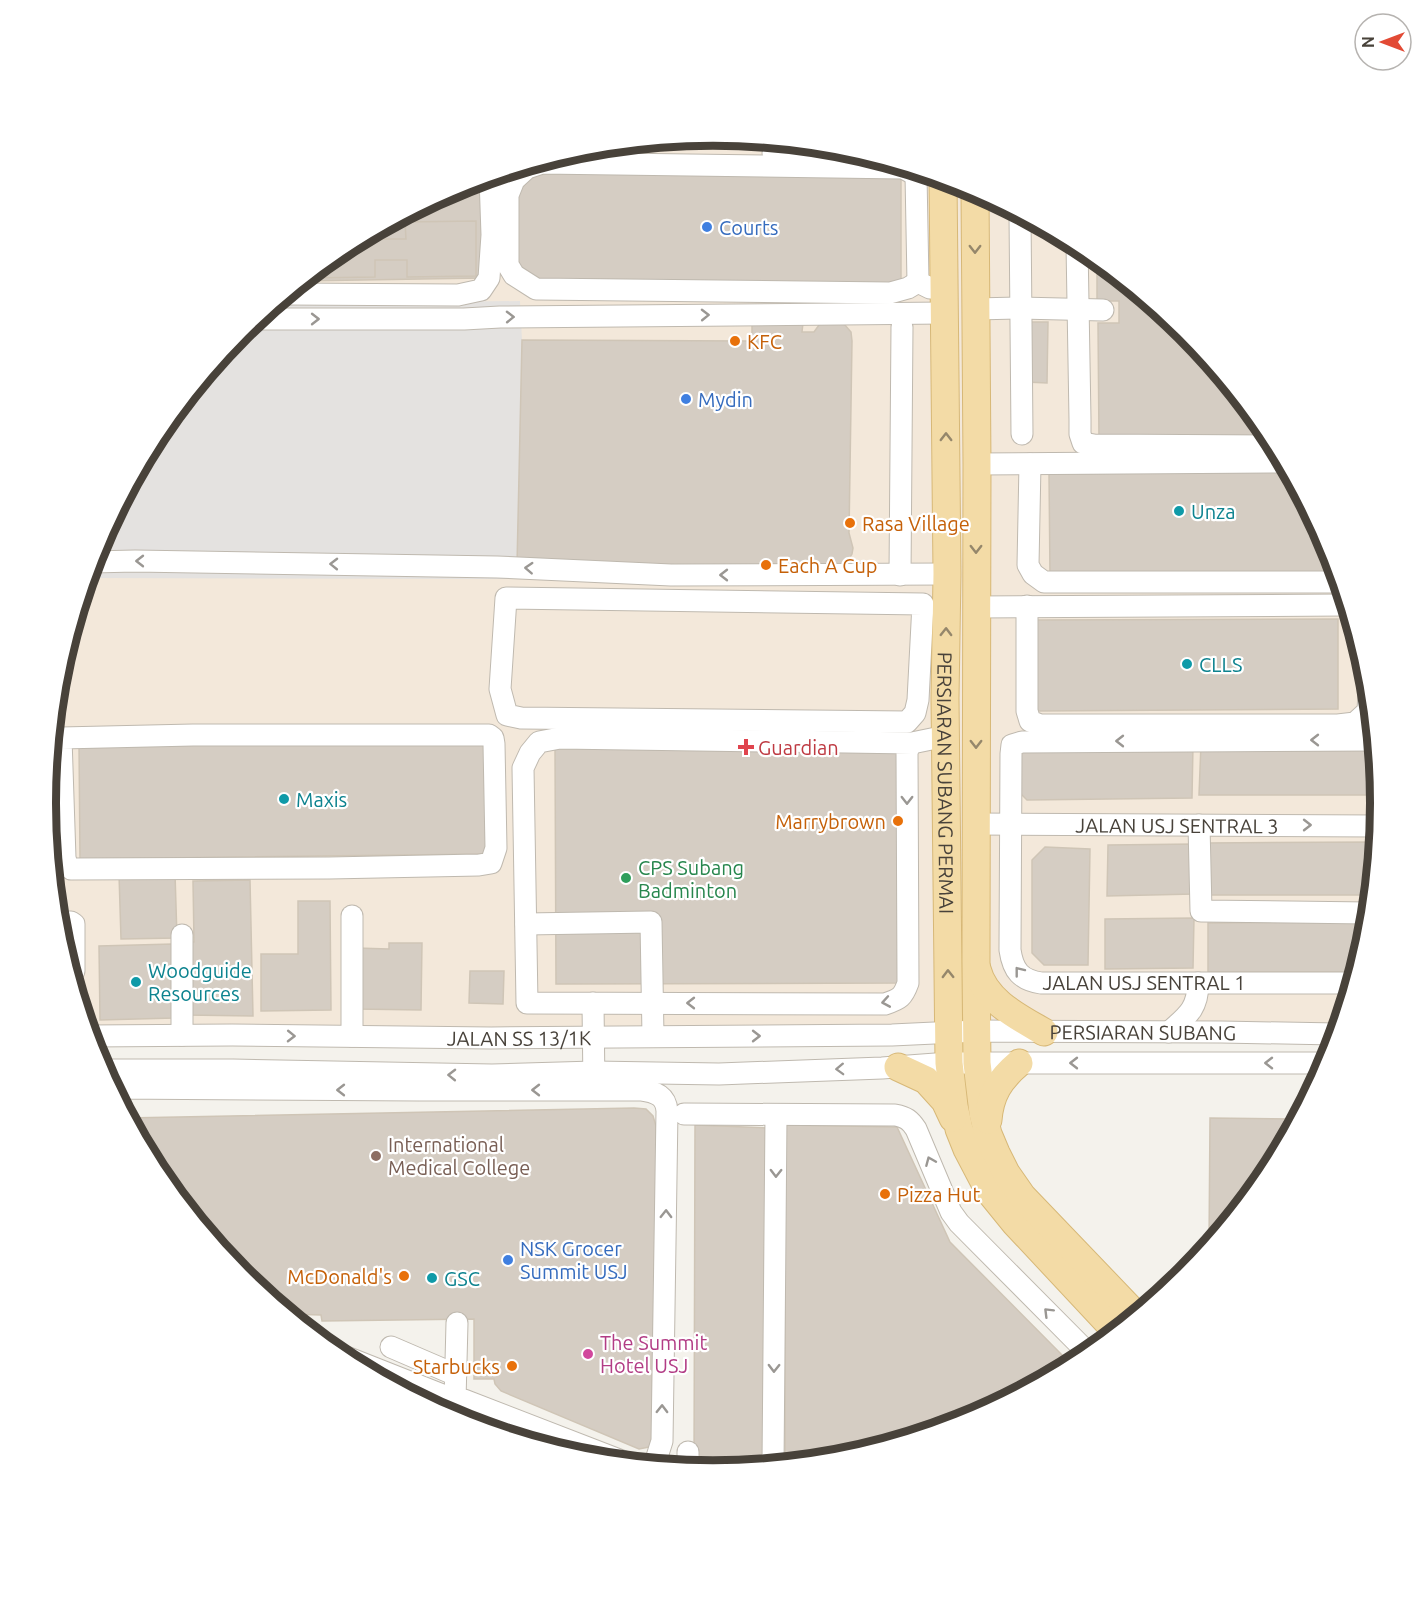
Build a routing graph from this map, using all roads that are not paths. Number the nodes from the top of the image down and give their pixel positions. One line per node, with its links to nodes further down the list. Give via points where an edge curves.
1 (798, 152): 2 (street)
2 (618, 153)
3 (562, 164): 4 (street)
4 (878, 168)
5 (518, 176): 12 (street, via 508,195 508,265 514,275 536,290 890,293)
6 (918, 179): 12 (street)
7 (490, 185): 13 (street, via 489,278 481,290 458,295)
8 (943, 189): 18 (main road, PERSIARAN SUBANG PERMAI)
9 (975, 202): 16 (main road, PERSIARAN SUBANG PERMAI, one-way to 16)
10 (1020, 223): 14 (street)
11 (1077, 257): 15 (street)
12 (918, 282): 18 (street)
13 (298, 294)
14 (1020, 308): 15 (street); 16 (street); 22 (street)
15 (1078, 308): 17 (street); 23 (street, via 1083,443)
16 (975, 309): 25 (main road, PERSIARAN SUBANG PERMAI)
17 (1103, 310)
18 (945, 311): 19 (street, one-way to 18); 21 (street); 28 (main road, PERSIARAN SUBANG PERMAI, one-way to 18)
19 (269, 319)
20 (860, 327): 21 (street)
21 (902, 327): 29 (street)
22 (1022, 434)
23 (1264, 446)
24 (1273, 462): 26 (street)
25 (977, 464): 26 (street); 33 (main road, PERSIARAN SUBANG PERMAI, one-way to 33)
26 (1030, 464): 30 (street, via 1028,565 1044,582)
27 (102, 562): 29 (street, one-way to 27, via 671,575 497,567)
28 (947, 574): 29 (street); 34 (main road, PERSIARAN SUBANG PERMAI, one-way to 28)
29 (900, 575)
30 (1331, 582)
31 (1339, 605): 32 (street)
32 (1026, 606): 33 (street); 36 (street, via 1027,711 1030,721 1040,725 1338,725 1355,723)
33 (976, 607): 42 (main road, PERSIARAN SUBANG PERMAI, one-way to 42)
34 (945, 698): 35 (street); 37 (main road, PERSIARAN SUBANG PERMAI)
35 (918, 700): 35 (street, via 907,722 507,715 500,689 506,598 923,604)
36 (1364, 715)
37 (946, 736): 40 (street); 63 (main road, PERSIARAN SUBANG PERMAI, one-way to 37)
38 (59, 738): 47 (street, via 489,735 494,744 496,848 491,863 478,866 71,869)
39 (1366, 740): 43 (street, JALAN USJ SENTRAL 1, one-way to 43, via 1022,742 1012,745)
40 (912, 742): 51 (street, via 560,738 538,742 523,768); 58 (street, one-way to 58, via 907,751 908,983 903,995 885,1004)
41 (57, 776): 46 (street)
42 (976, 824): 43 (street, JALAN USJ SENTRAL 3); 54 (main road, PERSIARAN SUBANG PERMAI)
43 (1011, 824): 44 (street, JALAN USJ SENTRAL 3); 55 (street, JALAN USJ SENTRAL 1, one-way to 43, via 1041,983 1021,976 1010,950)
44 (1199, 825): 45 (street, JALAN USJ SENTRAL 3, one-way to 45); 48 (street, via 1201,911)
45 (1369, 826)
46 (58, 856)
47 (58, 858)
48 (1360, 913)
49 (352, 916): 68 (street)
50 (66, 922): 53 (street, via 74,924)
51 (526, 924): 57 (street, via 527,1003); 58 (street, via 651,922)
52 (182, 935): 65 (street)
53 (74, 957)
54 (976, 963): 59 (main road, PERSIARAN SUBANG PERMAI); 60 (main road, via 988,993)
55 (1198, 983): 56 (street, JALAN USJ SENTRAL 1); 61 (street, via 1195,1004); 62 (street, via 1210,1018)
56 (1344, 983)
57 (593, 1003): 58 (street); 69 (street)
58 (652, 1003): 70 (street)
59 (977, 1031): 60 (street, PERSIARAN SUBANG); 63 (street, PERSIARAN SUBANG); 72 (main road, PERSIARAN SUBANG PERMAI)
60 (1044, 1032): 61 (street, PERSIARAN SUBANG)
61 (1169, 1032): 62 (street, PERSIARAN SUBANG)
62 (1221, 1032): 64 (street, PERSIARAN SUBANG)
63 (949, 1033): 70 (street, JALAN SS 13/1K, one-way to 63); 71 (main road, PERSIARAN SUBANG PERMAI)
64 (1327, 1034)
65 (182, 1035): 66 (street, JALAN SS 13/1K); 67 (street, JALAN SS 13/1K)
66 (232, 1035): 68 (street, JALAN SS 13/1K, one-way to 68); 77 (street)
67 (98, 1036)
68 (352, 1036): 69 (street, JALAN SS 13/1K)
69 (593, 1036): 70 (street, JALAN SS 13/1K); 78 (street)
70 (652, 1036)
71 (949, 1063): 72 (street, PERSIARAN SUBANG); 75 (street, JALAN SS 13/1K); 83 (main road, PERSIARAN SUBANG PERMAI)
72 (977, 1063): 73 (street, PERSIARAN SUBANG); 82 (main road, PERSIARAN SUBANG PERMAI)
73 (1019, 1063): 74 (street, PERSIARAN SUBANG, one-way to 73); 82 (main road, via 999,1084 988,1111)
74 (1316, 1063)
75 (898, 1067): 78 (street, JALAN SS 13/1K, one-way to 78); 83 (main road, via 926,1080 945,1101)
76 (113, 1071): 77 (street, JALAN SS 13/1K)
77 (233, 1080): 78 (street, JALAN SS 13/1K, one-way to 77, via 492,1075); 79 (street)
78 (594, 1081): 94 (street, one-way to 78, via 662,1441 666,1104 654,1092)
79 (120, 1088)
80 (684, 1114): 81 (street)
81 (776, 1115): 88 (street, one-way to 81, via 958,1222 910,1120 895,1115); 93 (street, one-way to 93)
82 (987, 1128): 84 (main road, PERSIARAN SUBANG PERMAI, via 1001,1163 1022,1196)
83 (959, 1129): 86 (main road, PERSIARAN SUBANG PERMAI, via 989,1191)
84 (1130, 1310)
85 (457, 1323): 89 (street)
86 (1111, 1326)
87 (391, 1347): 89 (street)
88 (1082, 1347)
89 (456, 1375): 90 (street)
90 (452, 1406)
91 (455, 1407): 92 (street, via 472,1403)
92 (595, 1450)
93 (773, 1457)
94 (657, 1458)

